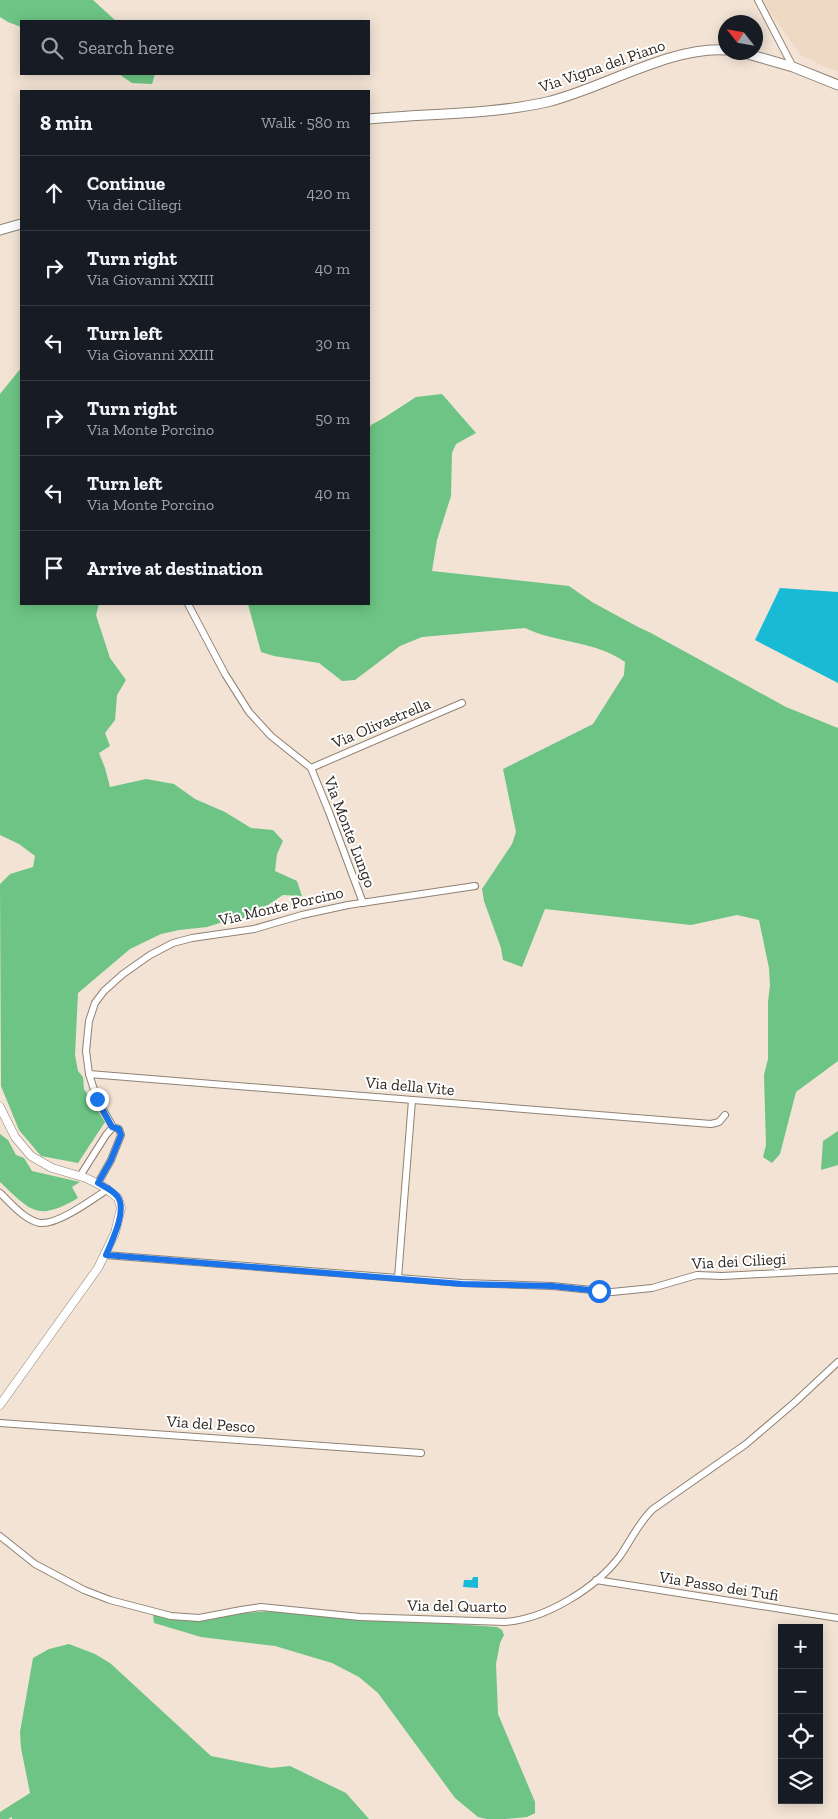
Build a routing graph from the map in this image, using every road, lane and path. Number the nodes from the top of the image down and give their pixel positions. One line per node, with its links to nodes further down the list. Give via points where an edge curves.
1 (758, 0): 4 (street)
2 (718, 50): 6 (main road, Via Vigna del Piano, via 682,55 576,94 532,105 464,114)
3 (763, 58): 4 (main road)
4 (793, 67): 5 (main road)
5 (838, 85)
6 (370, 119)
7 (20, 224): 8 (main road)
8 (0, 230)
9 (189, 605): 11 (street, Via Monte Lungo, via 249,712 268,733)
10 (462, 703): 11 (street, Via Olivastrella)
11 (310, 768): 13 (street, Via Monte Lungo)
12 (475, 886): 13 (street, Via Monte Porcino)
13 (363, 903): 14 (street, Via Monte Porcino, via 302,915 247,931 186,939 150,955 114,981 95,1003 88,1021 86,1043)
14 (89, 1074): 15 (street, Via della Vite); 18 (street, Via Monte Porcino, via 97,1099)
15 (412, 1100): 17 (street, Via della Vite, via 711,1124 719,1122); 25 (street)
16 (0, 1107): 19 (street, via 15,1138 31,1156 52,1168)
17 (725, 1114)
18 (112, 1127): 19 (street); 20 (street, Via Monte Porcino, via 119,1129 120,1139)
19 (80, 1176): 20 (street)
20 (98, 1183): 21 (street)
21 (108, 1189): 22 (street, via 68,1214 44,1223 23,1214); 23 (street, via 118,1198 121,1208)
22 (0, 1193)
23 (106, 1255): 25 (street, Via dei Ciliegi); 27 (street)
24 (838, 1270): 25 (street, Via dei Ciliegi, via 697,1275 656,1288 612,1292)
25 (398, 1278)
26 (838, 1362): 31 (street, Via del Quarto, via 751,1440 653,1509 617,1559)
27 (0, 1405)
28 (0, 1423): 29 (street, Via del Pesco)
29 (421, 1453)
30 (0, 1536): 31 (street, Via del Quarto, via 35,1564 88,1592 162,1614 189,1618 261,1607 360,1617 509,1622 560,1605)
31 (596, 1580): 32 (street, Via Passo dei Tufi)
32 (838, 1618)

